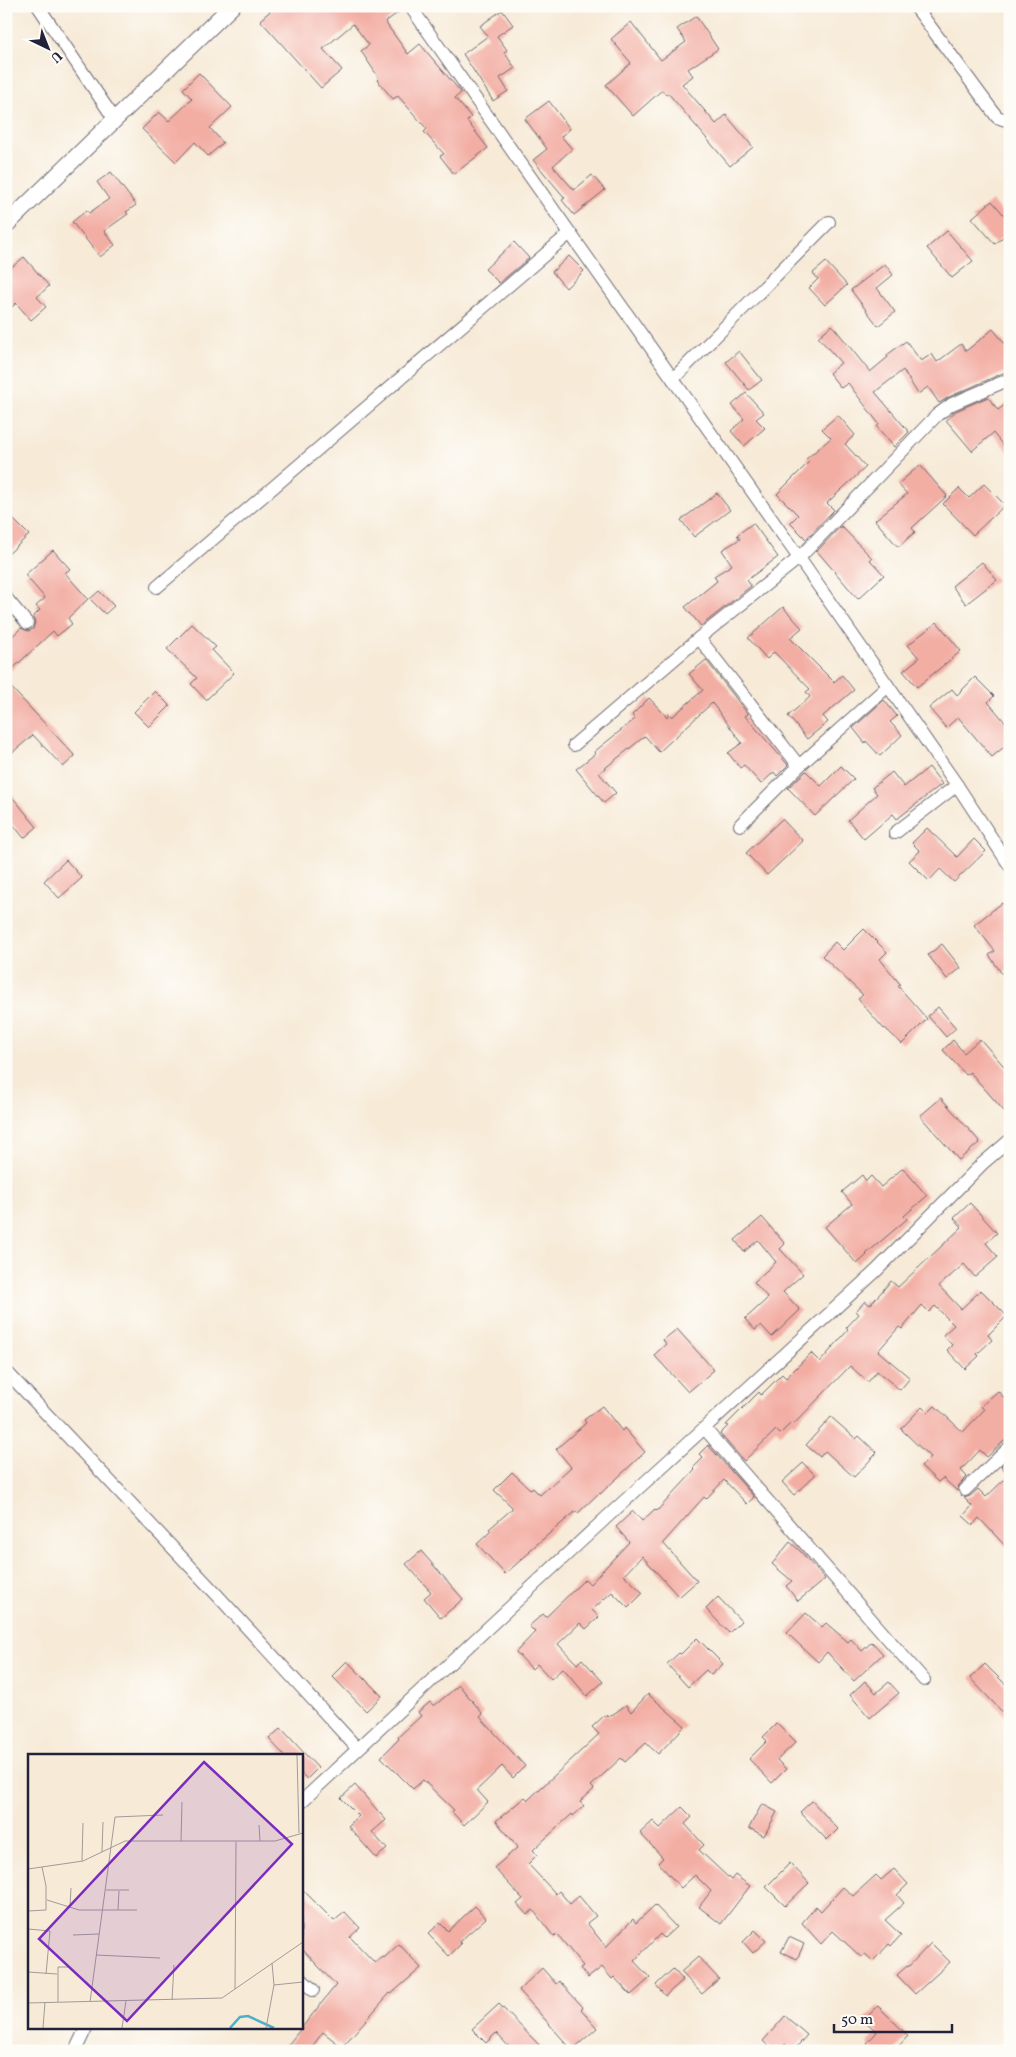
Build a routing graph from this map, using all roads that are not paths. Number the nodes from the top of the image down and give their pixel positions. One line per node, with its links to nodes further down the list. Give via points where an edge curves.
1 (38, 6): 6 (street)
2 (232, 6): 6 (street)
3 (410, 6): 9 (street)
4 (915, 6): 5 (street, via 997,117)
5 (1010, 118)
6 (115, 120): 8 (street)
7 (829, 222): 10 (street)
8 (6, 225)
9 (570, 233): 10 (street); 13 (street)
10 (673, 379): 12 (street)
11 (1010, 379): 12 (street, via 952,404 937,414)
12 (799, 558): 16 (street); 17 (street)
13 (157, 587)
14 (6, 598): 15 (street)
15 (26, 623)
16 (699, 638): 18 (street); 19 (street)
17 (888, 686): 19 (street); 20 (street)
18 (574, 746)
19 (799, 766): 21 (street)
20 (957, 785): 22 (street); 23 (street)
21 (740, 825)
22 (895, 833)
23 (1010, 866)
24 (1010, 1140): 26 (street, via 876,1271)
25 (6, 1371): 30 (street)
26 (705, 1429): 29 (street); 30 (street)
27 (1010, 1448): 28 (street)
28 (965, 1490)
29 (924, 1680)
30 (357, 1748): 31 (street)
31 (302, 1801)
32 (302, 1979): 33 (street)
33 (313, 1990)
34 (85, 2030): 35 (street)
35 (75, 2051)

